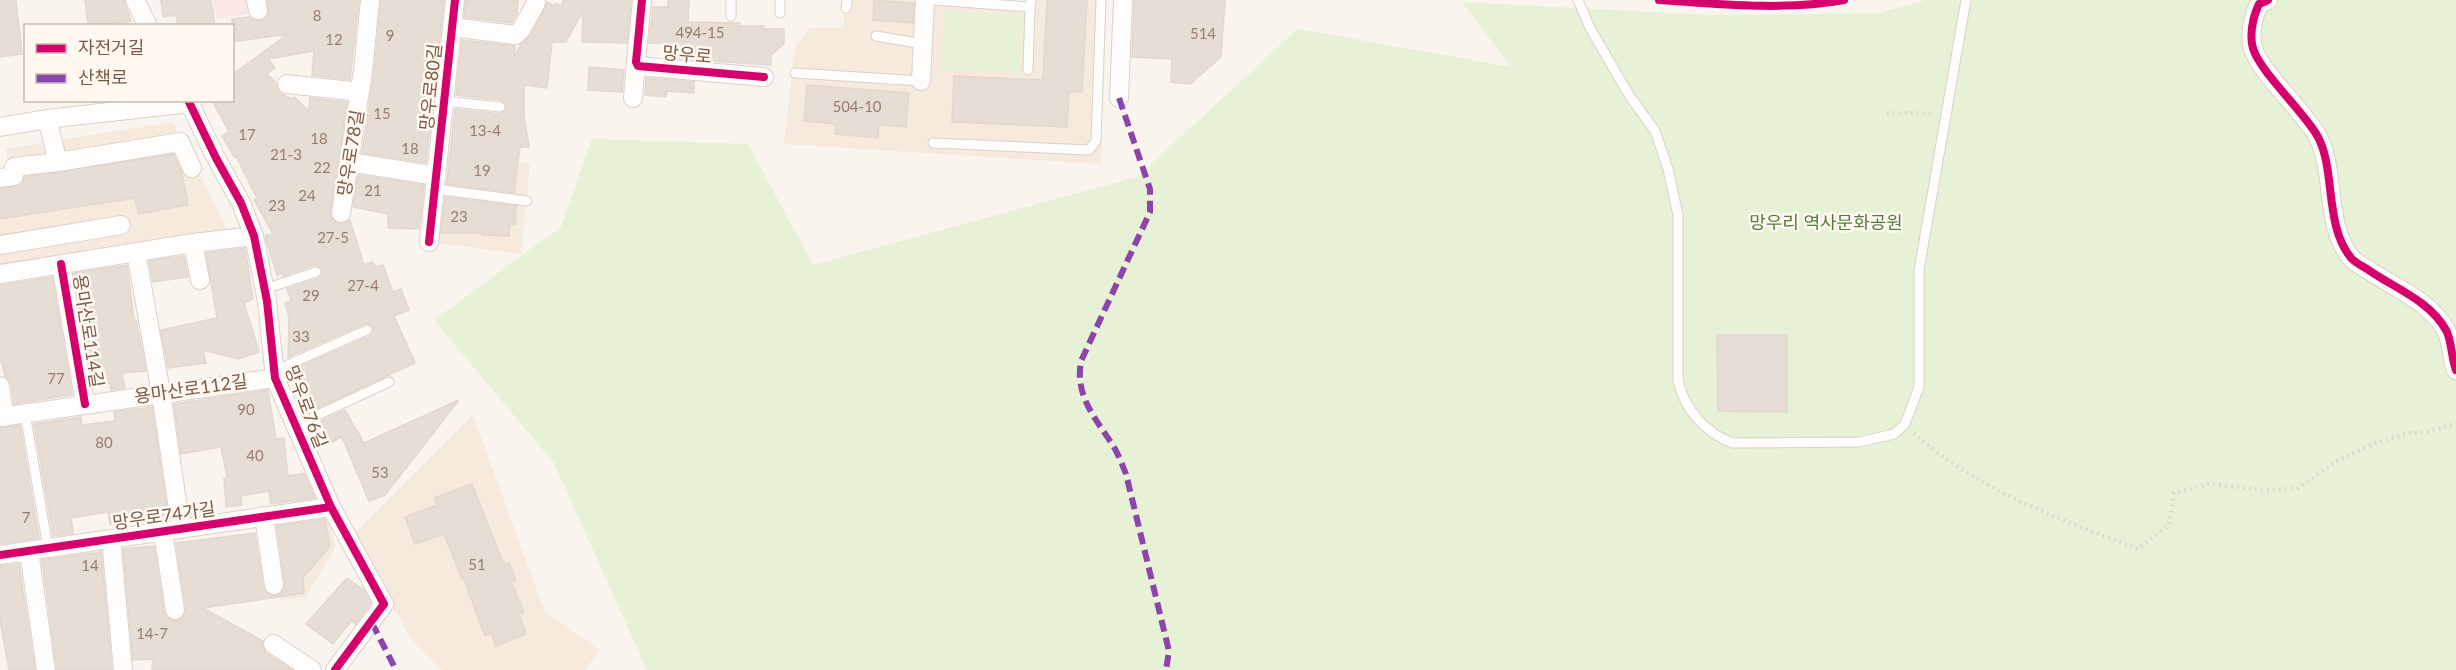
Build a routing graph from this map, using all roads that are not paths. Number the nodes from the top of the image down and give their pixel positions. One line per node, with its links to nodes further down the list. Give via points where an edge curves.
1 (135, 0): 18 (street)
2 (370, 0): 28 (street, 망우로78길)
3 (455, 0): 19 (street, 망우로80길)
4 (642, 0): 22 (street, 망우로)
5 (731, 0): 17 (lane)
6 (780, 0): 16 (lane)
7 (925, 0): 21 (street)
8 (933, 0): 15 (lane)
9 (1101, 0): 36 (lane, via 1096,141 1089,150)
10 (1123, 0): 30 (street)
11 (1578, 0): 12 (lane, via 1629,95 1655,131 1668,169 1678,215 1681,394 1698,419 1718,438 1733,443 1859,442 1894,434 1905,424 1919,387 1919,270)
12 (1966, 0)
13 (2268, 0): 56 (street, via 2259,4 2252,21 2252,46 2264,68 2318,138 2326,160 2333,213 2344,245 2352,259 2425,304 2447,331)
14 (536, 3): 19 (street, 망우로80길, via 515,35)
15 (1030, 3): 23 (lane)
16 (780, 13)
17 (731, 16)
18 (147, 24)
19 (452, 27): 31 (street, 망우로80길)
20 (876, 36): 21 (lane)
21 (923, 44): 26 (street)
22 (636, 62): 25 (street, 망우로, via 641,67); 29 (street, 망우로)
23 (1028, 70)
24 (795, 73): 26 (lane)
25 (764, 77)
26 (921, 81)
27 (287, 84): 28 (street, 망우로78길)
28 (360, 92): 38 (street, 망우로78길)
29 (633, 98)
30 (1119, 98)
31 (444, 101): 33 (lane, 망우로80길); 41 (street, 망우로80길)
32 (189, 102): 34 (street); 45 (street, 망우로76길)
33 (500, 107)
34 (47, 119): 35 (street); 37 (street)
35 (0, 127)
36 (933, 142)
37 (58, 162): 39 (street, via 180,142); 40 (street, via 14,167 14,176)
38 (349, 162): 41 (street); 43 (street, 망우로78길)
39 (192, 168)
40 (0, 178)
41 (436, 183): 42 (lane); 46 (street, 망우로80길)
42 (527, 201)
43 (341, 213)
44 (121, 225): 48 (street)
45 (254, 236): 47 (street, 용마산로114길); 54 (street, 망우로76길)
46 (429, 242)
47 (194, 243): 49 (street, 용마산로114길); 53 (street)
48 (0, 245)
49 (136, 252): 50 (street, 용마산로114길); 60 (street)
50 (61, 264): 52 (street, 용마산로114길); 61 (street, 용마산로114길)
51 (316, 272): 54 (lane)
52 (0, 274)
53 (200, 280)
54 (265, 289): 57 (street, 망우로76길)
55 (367, 330): 57 (lane)
56 (2456, 370)
57 (275, 374): 60 (street, 용마산로112길); 64 (street, 망우로76길)
58 (389, 382): 64 (lane)
59 (0, 386): 63 (street)
60 (161, 393): 61 (street, 용마산로112길); 67 (street)
61 (85, 404): 62 (street, 용마산로112길)
62 (25, 413): 63 (street, 용마산로112길); 70 (lane)
63 (2, 417)
64 (296, 425): 65 (street, 망우로76길)
65 (331, 507): 66 (street, 망우로74가길); 79 (street, 망우로76길, via 384,604)
66 (264, 516): 67 (street, 망우로74가길); 73 (street)
67 (181, 529): 68 (street, 망우로74가길)
68 (163, 532): 69 (street, 망우로74가길); 74 (street, 망우로74가길)
69 (111, 539): 70 (street, 망우로74가길); 77 (street, 망우로74가길)
70 (48, 548): 71 (street, 망우로74가길)
71 (29, 551): 72 (street, 망우로74가길); 76 (street)
72 (0, 555)
73 (274, 585)
74 (175, 610)
75 (273, 644): 78 (street)
76 (46, 670)
77 (123, 670)
78 (312, 670)
79 (334, 670)

